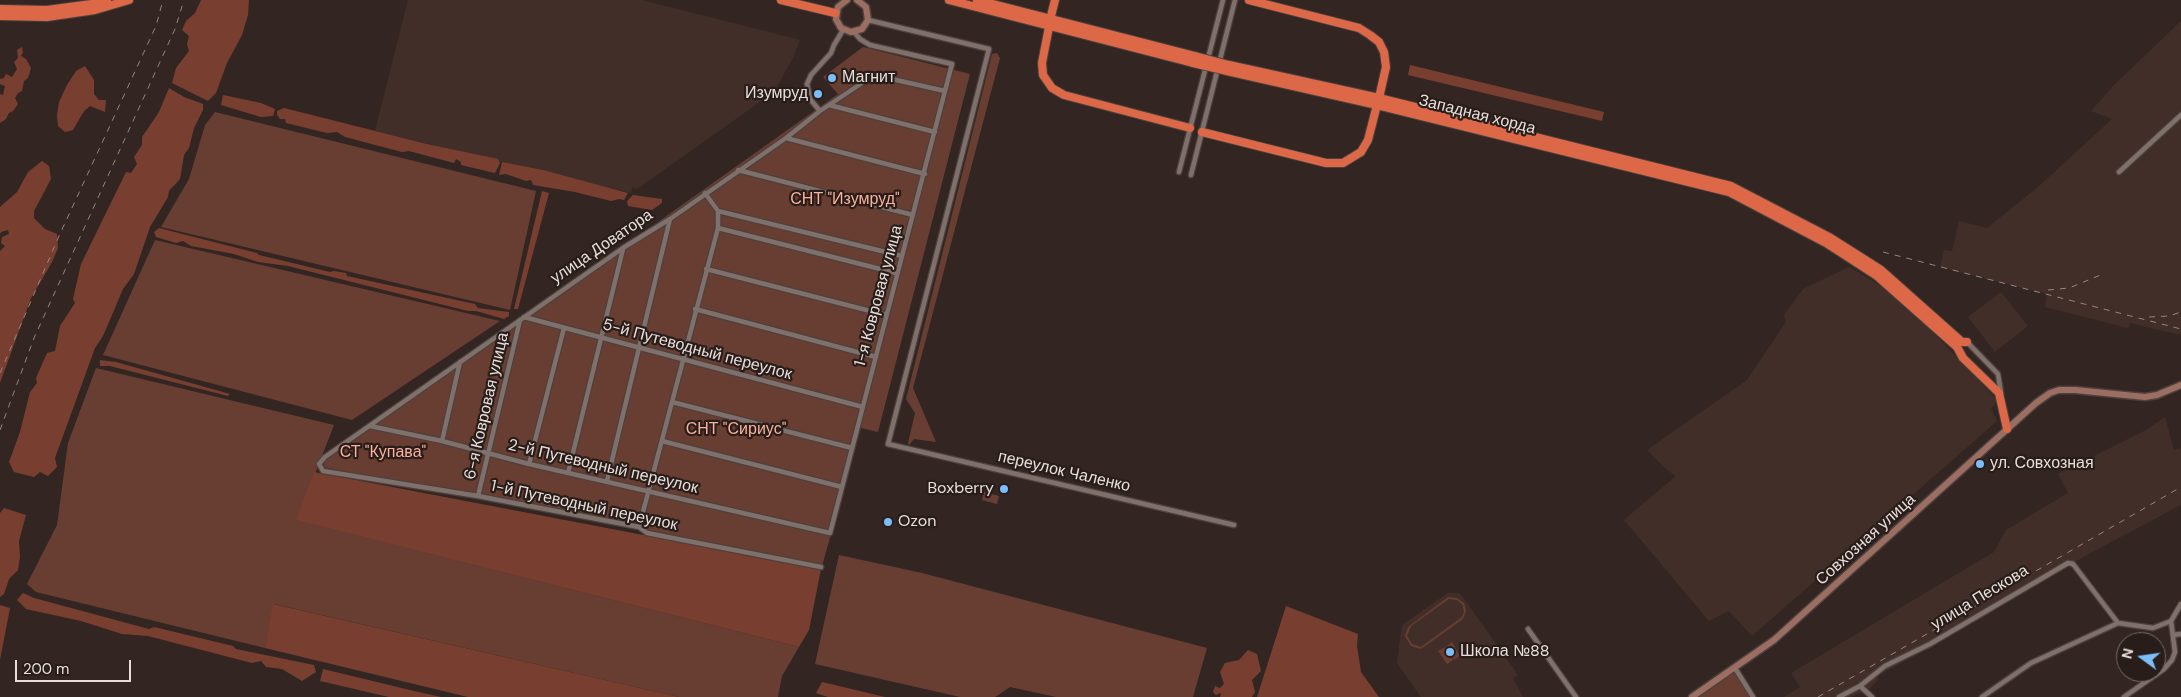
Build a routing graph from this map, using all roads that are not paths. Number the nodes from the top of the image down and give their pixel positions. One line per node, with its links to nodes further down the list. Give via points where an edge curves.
1 (107, 0): 14 (highway)
2 (129, 0): 14 (highway, via 95,10)
3 (781, 0): 15 (highway)
4 (847, 0): 15 (street, via 840,4)
5 (857, 0): 12 (street)
6 (950, 0): 18 (highway, Западная хорда)
7 (977, 0): 18 (highway, Западная хорда)
8 (1055, 0): 18 (highway)
9 (1223, 0): 26 (street)
10 (1235, 0): 28 (street)
11 (1249, 0): 22 (highway, via 1359,28 1379,42 1386,67)
12 (866, 4): 17 (street)
13 (0, 9): 14 (highway)
14 (47, 13): 16 (highway)
15 (836, 13): 19 (street, via 836,21)
16 (0, 16)
17 (868, 20): 20 (street, via 862,29); 70 (street, переулок Чаленко, via 989,48 888,444)
18 (1050, 23): 22 (highway, Западная хорда, bridge); 26 (highway, via 1042,63 1052,88 1064,96)
19 (843, 30): 20 (street); 24 (street, via 827,59 816,68 807,84 810,99)
20 (854, 32): 21 (street, 1-я Ковровая улица, via 870,45 952,64)
21 (945, 90): 23 (street, улица Доватора, via 874,75); 27 (street, 1-я Ковровая улица)
22 (1378, 102): 28 (highway, via 1362,152 1343,163 1326,163); 49 (highway, Западная хорда, via 1732,186 1829,237 1881,270)
23 (829, 105): 24 (street, улица Доватора); 27 (street)
24 (820, 111): 29 (street, улица Доватора)
25 (2181, 116): 32 (street)
26 (1190, 128): 31 (street)
27 (935, 132): 33 (street, 1-я Ковровая улица)
28 (1202, 132): 34 (street)
29 (786, 138): 30 (street, улица Доватора); 33 (street)
30 (738, 170): 35 (street, улица Доватора); 37 (street)
31 (1179, 172)
32 (2120, 172)
33 (924, 174): 37 (street, 1-я Ковровая улица)
34 (1191, 175)
35 (705, 193): 36 (street); 38 (street, улица Доватора)
36 (718, 211): 39 (street); 41 (street)
37 (913, 215): 41 (street, 1-я Ковровая улица)
38 (670, 218): 40 (street, улица Доватора); 50 (street)
39 (718, 228): 42 (street); 43 (street)
40 (623, 248): 46 (street, улица Доватора); 48 (street)
41 (902, 256): 43 (street, 1-я Ковровая улица)
42 (706, 269): 44 (street); 45 (street)
43 (896, 273): 45 (street, 1-я Ковровая улица)
44 (695, 309): 51 (street); 52 (street)
45 (886, 315): 51 (street, 1-я Ковровая улица)
46 (522, 319): 47 (street, 5-й Путеводный переулок); 53 (street, улица Доватора); 62 (street, 6-я Ковровая улица)
47 (564, 328): 48 (street, 5-й Путеводный переулок); 64 (street)
48 (601, 337): 50 (street, 5-й Путеводный переулок); 65 (street)
49 (1962, 344): 58 (highway, Западная хорда, via 1963,358 1999,393); 58 (street, via 1998,374)
50 (640, 348): 52 (street, 5-й Путеводный переулок); 66 (street)
51 (876, 357): 56 (street, 1-я Ковровая улица)
52 (683, 359): 55 (street); 56 (street, 5-й Путеводный переулок)
53 (460, 362): 57 (street, улица Доватора); 59 (street)
54 (2181, 385): 58 (street, Совхозная улица, via 2145,397 2059,390 2050,393)
55 (672, 402): 60 (street); 61 (street)
56 (863, 407): 61 (street, 1-я Ковровая улица)
57 (370, 426): 59 (street, 2-й Путеводный переулок); 63 (street, улица Доватора)
58 (2007, 429): 82 (street, Совхозная улица, via 1813,606)
59 (442, 441): 62 (street, 2-й Путеводный переулок)
60 (662, 441): 67 (street); 68 (street)
61 (852, 448): 67 (street, 1-я Ковровая улица)
62 (488, 453): 64 (street, 2-й Путеводный переулок); 69 (street, 6-я Ковровая улица)
63 (319, 462): 69 (street, 1-й Путеводный переулок, via 323,471)
64 (529, 464): 65 (street, 2-й Путеводный переулок)
65 (568, 473): 66 (street, 2-й Путеводный переулок)
66 (607, 481): 68 (street, 2-й Путеводный переулок)
67 (842, 488): 72 (street, 1-я Ковровая улица)
68 (649, 490): 71 (street); 72 (street, 2-й Путеводный переулок)
69 (478, 496): 71 (street, 1-й Путеводный переулок)
70 (1234, 525)
71 (638, 527): 73 (street, 1-й Путеводный переулок, via 646,533)
72 (830, 533)
73 (821, 567)
74 (2181, 604): 75 (street)
75 (2172, 621): 76 (street, via 2153,628); 79 (street)
76 (2118, 623): 83 (street, улица Пескова, via 2073,564 2068,563 1930,644 1885,666); 89 (street, via 2031,663)
77 (1528, 629): 84 (street)
78 (2181, 634): 79 (street)
79 (2173, 635): 80 (street)
80 (2174, 655): 81 (street); 90 (street, via 2164,669)
81 (2181, 655)
82 (1735, 668): 85 (street, Совхозная улица); 86 (street)
83 (1860, 686): 87 (street, улица Пескова); 88 (street)
84 (1576, 697)
85 (1692, 697)
86 (1753, 697)
87 (1839, 697)
88 (1872, 697)
89 (1982, 697)
90 (2124, 697)

